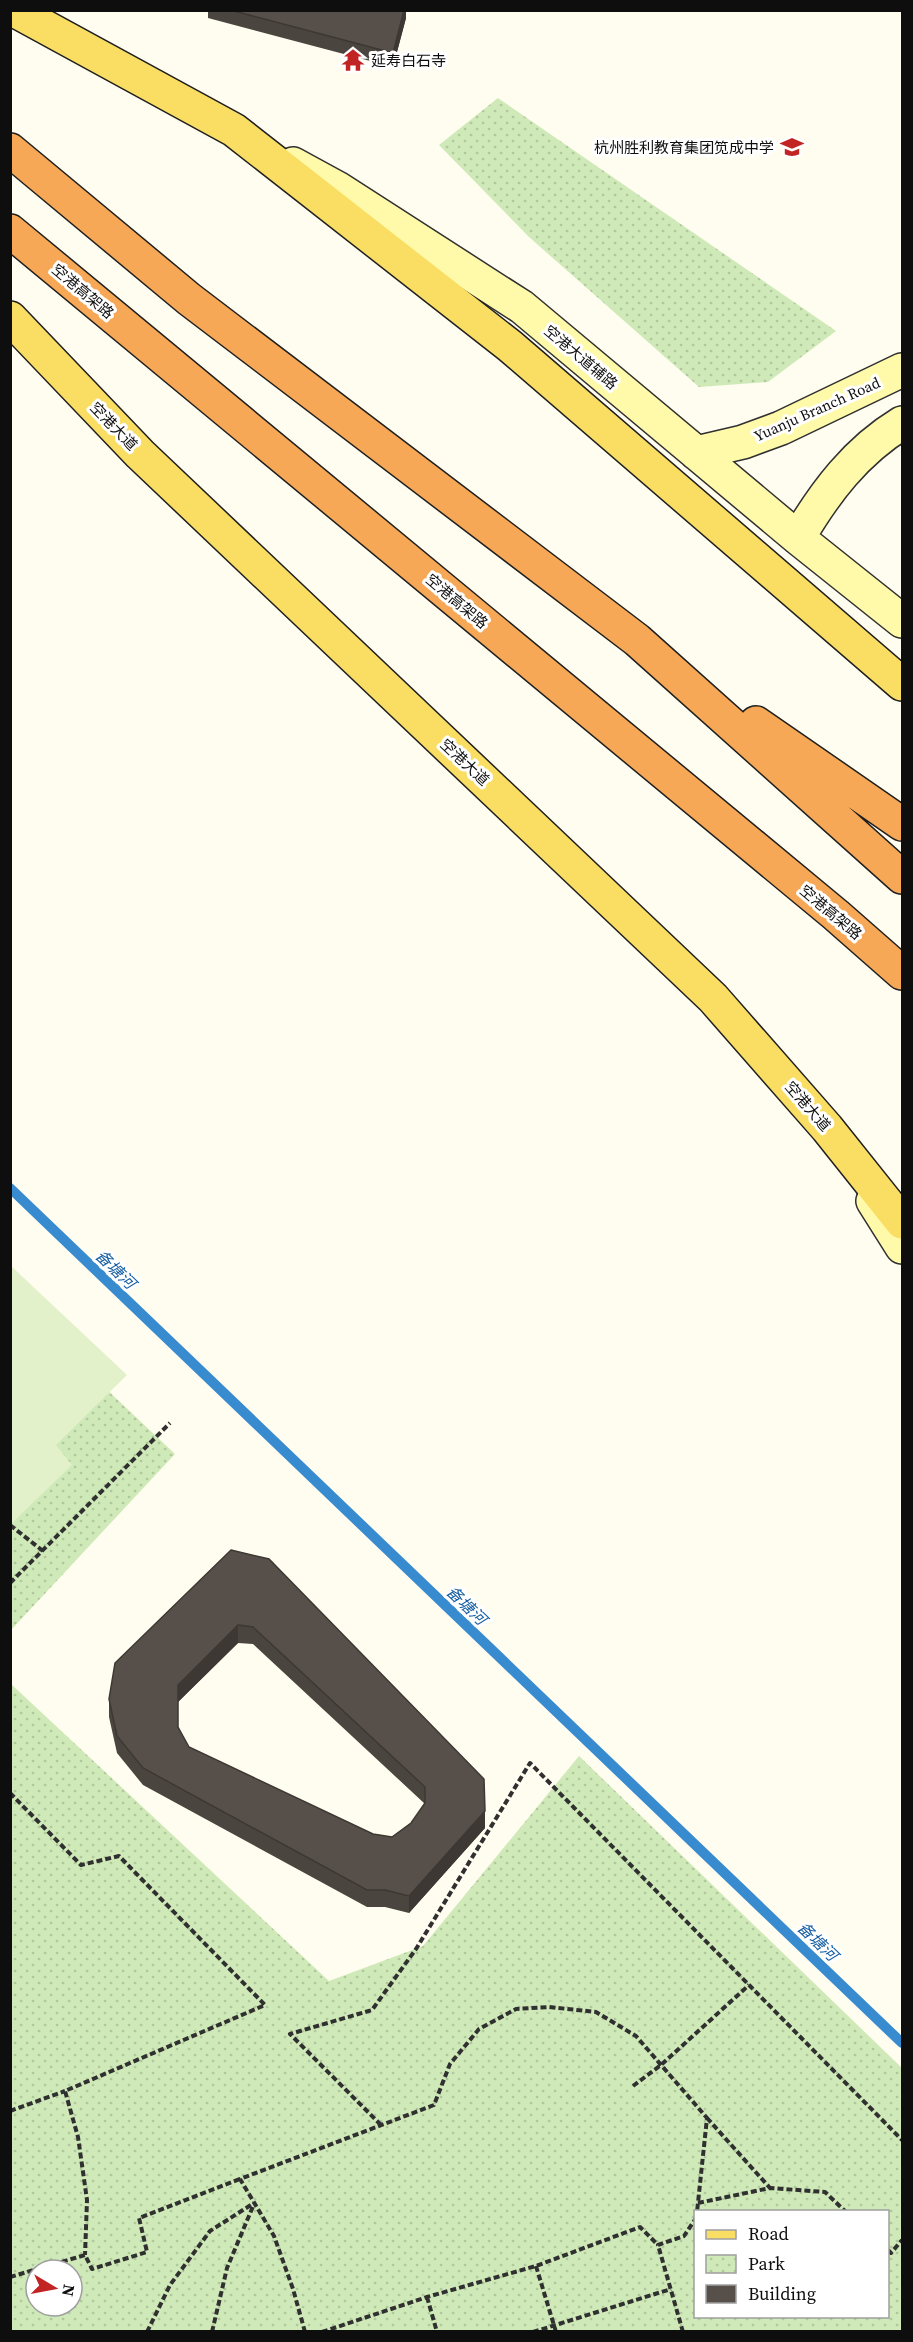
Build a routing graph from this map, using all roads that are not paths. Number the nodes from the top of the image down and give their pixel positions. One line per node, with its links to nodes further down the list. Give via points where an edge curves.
1 (14, 10): 2 (main road)
2 (234, 130): 8 (main road, 空港大道辅路, via 337,188 522,307); 12 (main road, via 510,346)
3 (10, 150): 11 (highway, via 189,299)
4 (10, 231): 15 (highway, 空港高架路)
5 (10, 318): 18 (main road, 空港大道, via 140,454 713,998)
6 (903, 370): 8 (main road, Yuanju Branch Road, via 781,428)
7 (903, 423): 9 (main road, via 852,461 818,503)
8 (696, 453): 9 (main road, 空港大道辅路)
9 (798, 538): 10 (main road, 空港大道辅路)
10 (903, 621)
11 (637, 640): 13 (highway); 14 (highway)
12 (903, 684)
13 (903, 824)
14 (903, 877)
15 (836, 915): 16 (highway, 空港高架路); 17 (highway)
16 (903, 973)
17 (903, 986)
18 (827, 1128): 19 (main road, 空港大道); 20 (main road)
19 (903, 1222)
20 (903, 1247)

